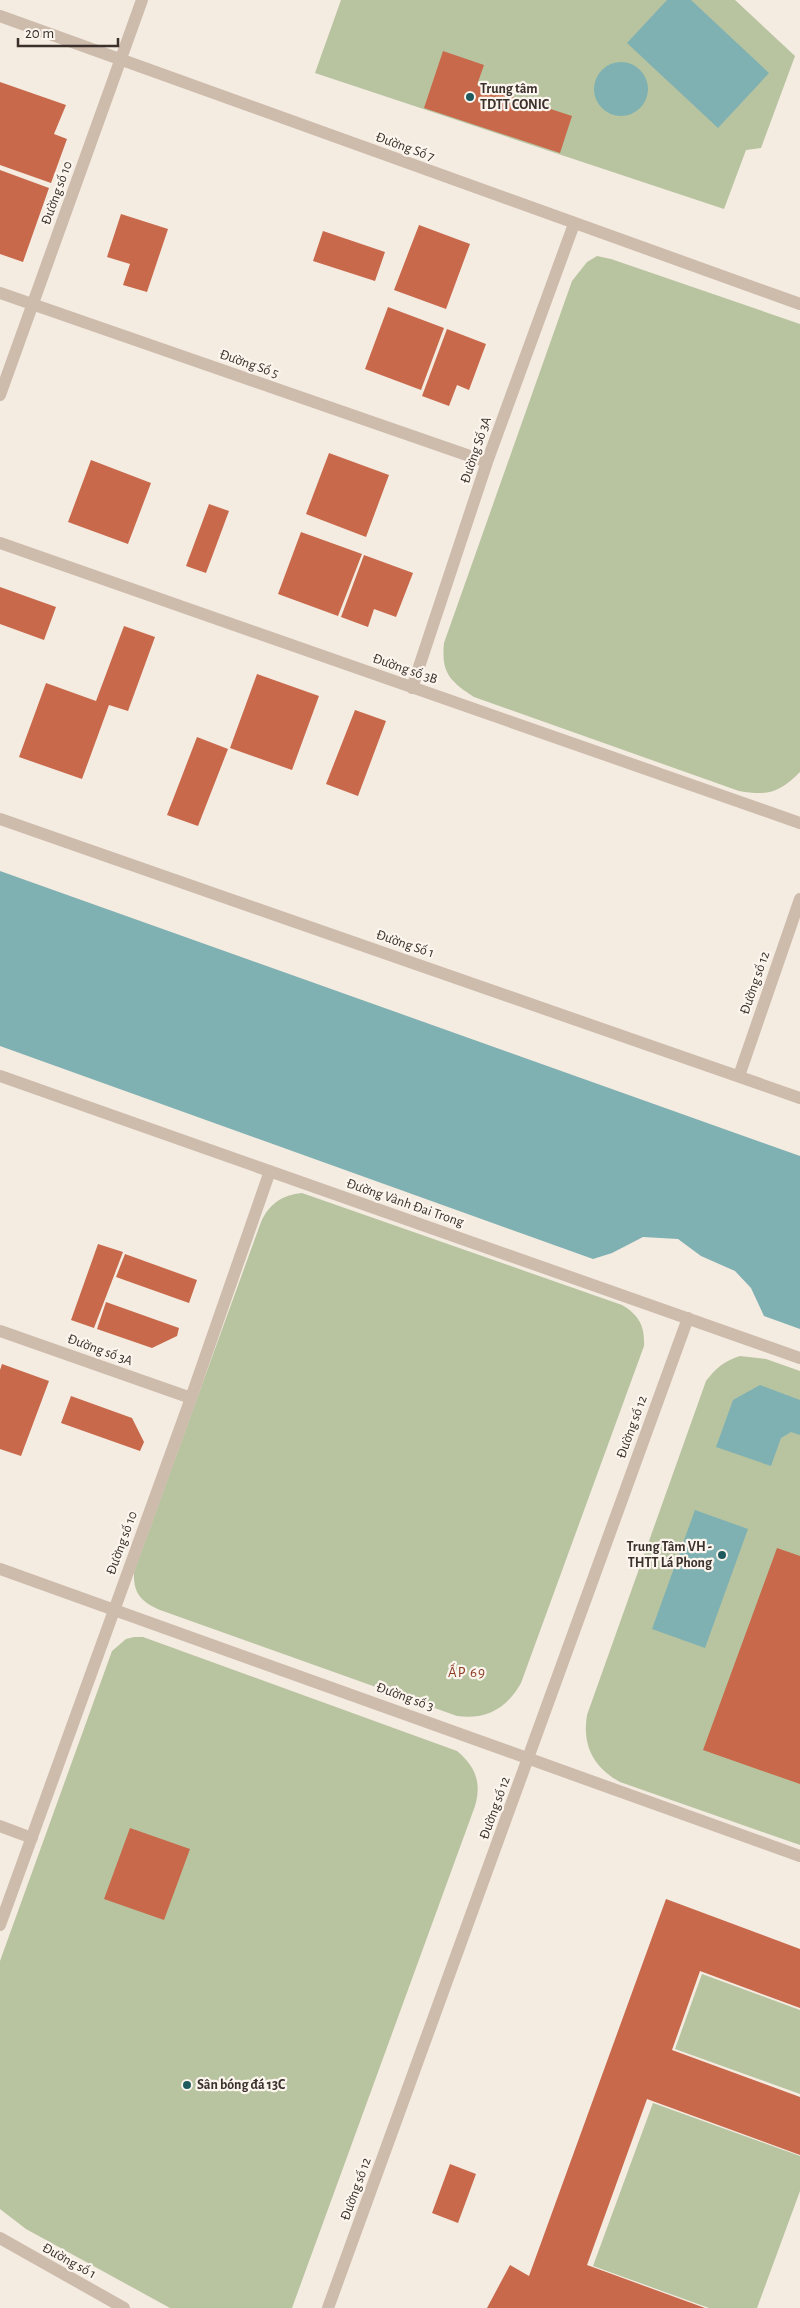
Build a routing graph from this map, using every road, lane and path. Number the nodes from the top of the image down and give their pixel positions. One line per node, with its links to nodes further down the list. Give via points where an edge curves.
1 (142, 0): 3 (street, Đường số 10)
2 (0, 16): 3 (street, Đường Số 7)
3 (122, 59): 4 (street, Đường Số 7); 7 (street, Đường số 10)
4 (574, 224): 6 (street, Đường Số 7); 9 (street, Đường Số 3A)
5 (0, 293): 7 (street, Đường Số 5)
6 (800, 304)
7 (33, 305): 8 (street, Đường số 10); 9 (street, Đường Số 5)
8 (0, 395)
9 (487, 462): 11 (street, Đường Số 3A)
10 (0, 543): 11 (street, Đường số 3B)
11 (412, 688): 13 (street, Đường số 3B)
12 (0, 819): 16 (street, Đường Số 1)
13 (800, 823)
14 (800, 899): 16 (street, Đường số 12)
15 (0, 1076): 18 (street, Đường Vành Đai Trong)
16 (739, 1076): 17 (street, Đường Số 1)
17 (800, 1098)
18 (270, 1171): 19 (street, Đường Vành Đai Trong); 22 (street, Đường số 10)
19 (688, 1318): 21 (street, Đường Vành Đai Trong); 25 (street, Đường số 12)
20 (0, 1330): 22 (street, Đường số 3A)
21 (800, 1358)
22 (191, 1398): 24 (street, Đường số 10)
23 (0, 1569): 24 (street, Đường số 3)
24 (115, 1608): 25 (street, Đường số 3); 27 (street, Đường số 10)
25 (529, 1758): 28 (street, Đường số 3); 32 (street, Đường số 12)
26 (0, 1826): 27 (street)
27 (32, 1838): 29 (street, Đường số 10)
28 (800, 1856)
29 (0, 1925)
30 (0, 2238): 31 (street, Đường số 1)
31 (124, 2308)
32 (328, 2308)

